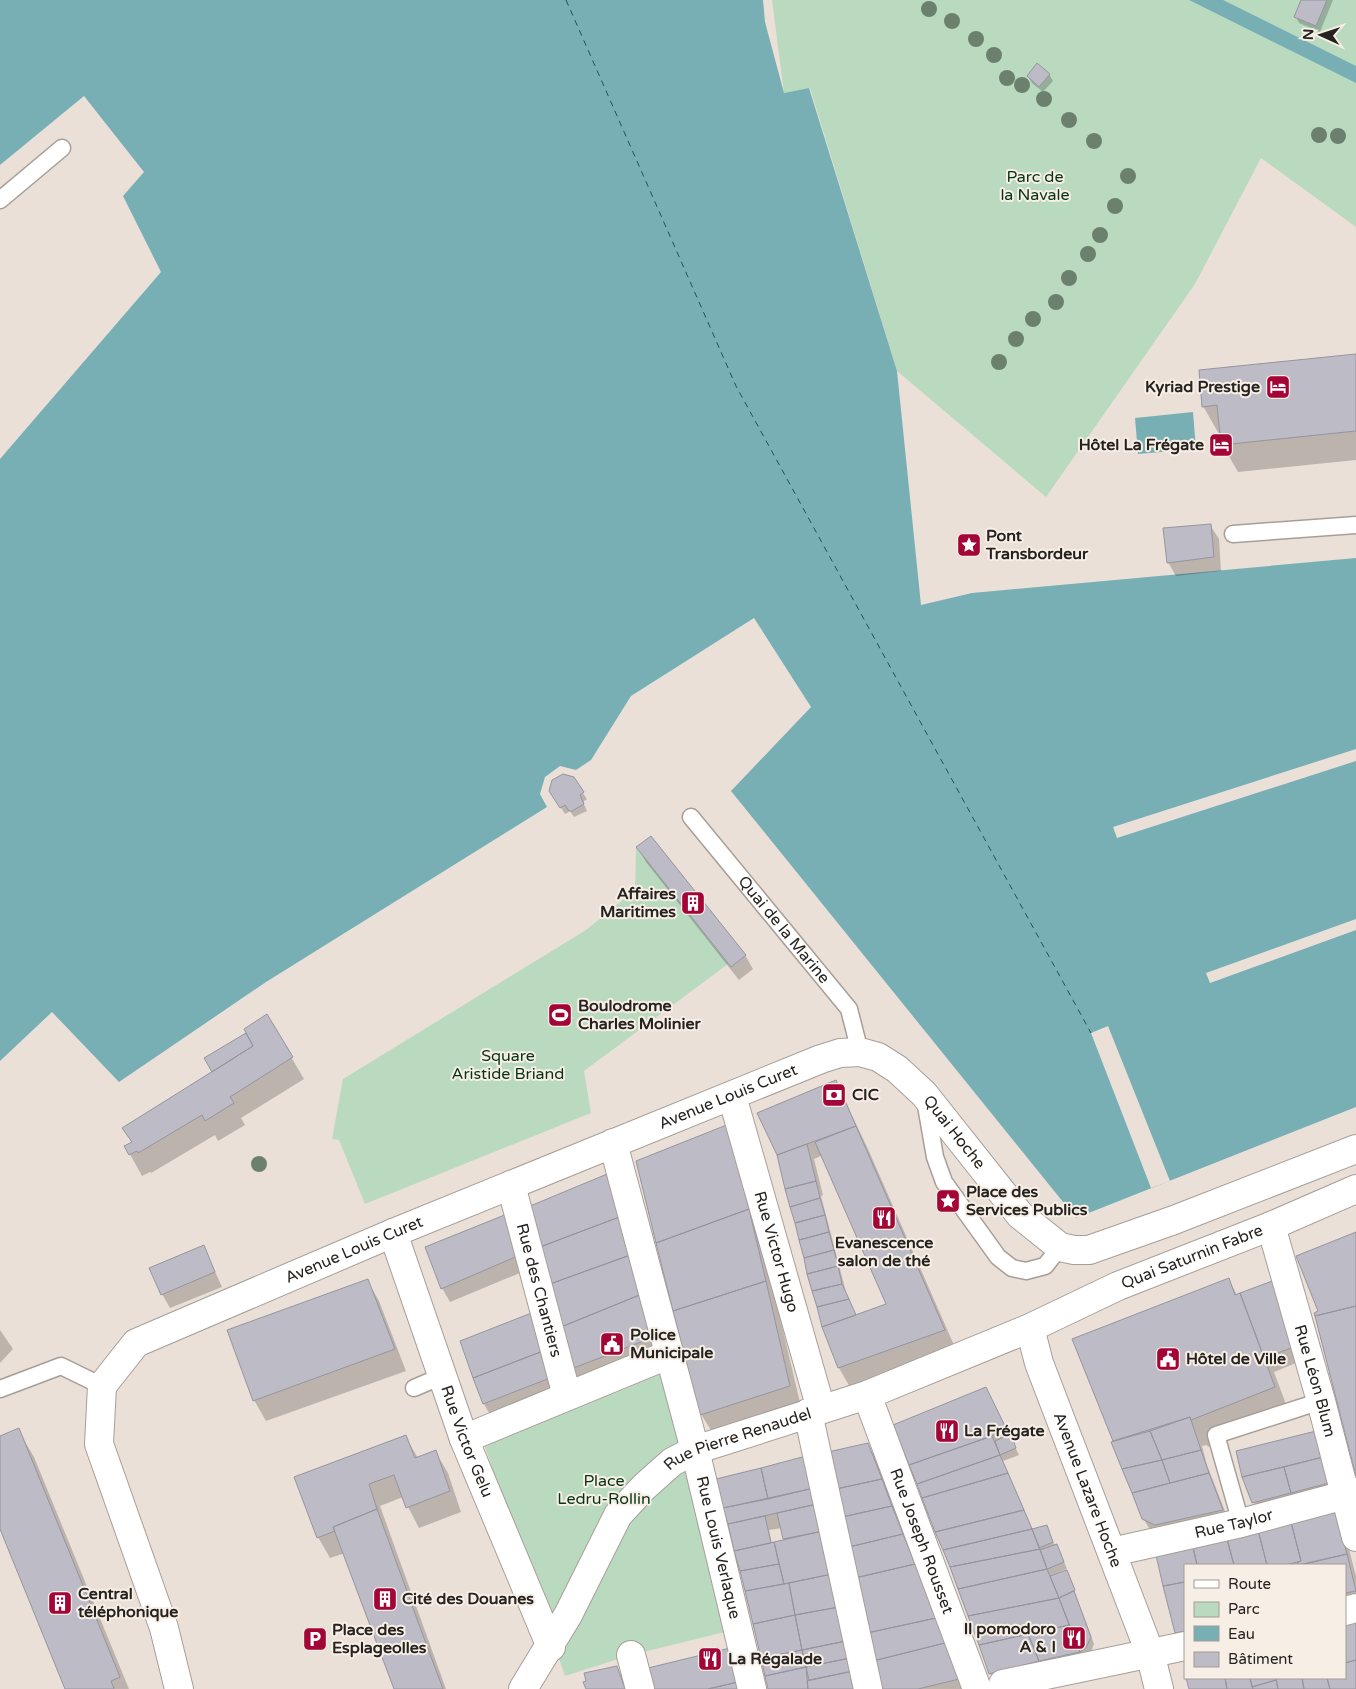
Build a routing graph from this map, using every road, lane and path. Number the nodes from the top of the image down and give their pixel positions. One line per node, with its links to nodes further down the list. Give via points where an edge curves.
1 (62, 148): 2 (lane)
2 (0, 200)
3 (1356, 525): 4 (lane)
4 (1233, 534)
5 (692, 817): 6 (lane, Quai de la Marine, via 849,1009)
6 (860, 1052): 7 (street, Quai Hoche, via 878,1057 897,1069); 8 (street, Avenue Louis Curet, via 840,1053 821,1059)
7 (924, 1094): 15 (street, Quai Hoche, via 1020,1215); 15 (lane, via 935,1157 944,1182 998,1257 1012,1268 1026,1271 1045,1266)
8 (732, 1096): 9 (street, Avenue Louis Curet); 25 (street, Rue Victor Hugo)
9 (613, 1144): 11 (street, Avenue Louis Curet); 17 (street, Rue Louis Verlaque)
10 (1356, 1150): 15 (street, via 1089,1250)
11 (511, 1184): 14 (street, Avenue Louis Curet); 23 (street, Rue des Chantiers)
12 (1356, 1189): 13 (street, Quai Saturnin Fabre)
13 (1271, 1226): 16 (street, Quai Saturnin Fabre, via 1118,1286); 24 (street, Rue Léon Blum)
14 (393, 1233): 18 (street, Rue Victor Gelu); 19 (street, Avenue Louis Curet, via 136,1343)
15 (1060, 1247)
16 (1030, 1328): 22 (street, Rue Pierre Renaudel); 31 (street, Avenue Lazare Hoche, via 1039,1363)
17 (670, 1354): 23 (street); 27 (street, Rue Louis Verlaque)
18 (442, 1376): 20 (lane); 26 (street, Rue Victor Gelu)
19 (102, 1386): 21 (lane, via 61,1366); 32 (street, via 99,1444)
20 (414, 1388)
21 (0, 1390)
22 (867, 1395): 25 (street, Rue Pierre Renaudel); 44 (street, Rue Joseph Rousset)
23 (567, 1396): 26 (street)
24 (1321, 1401): 28 (street, Rue Léon Blum); 29 (lane, via 1216,1435)
25 (814, 1411): 27 (street, Rue Pierre Renaudel); 43 (street, Rue Victor Hugo)
26 (464, 1439): 34 (street, Rue Victor Gelu)
27 (695, 1450): 34 (street, Rue Pierre Renaudel, via 672,1462 618,1515); 42 (street, Rue Louis Verlaque)
28 (1350, 1494): 29 (street, Rue Taylor); 30 (street, Rue Léon Blum)
29 (1241, 1524): 31 (street, Rue Taylor)
30 (1356, 1538)
31 (1112, 1552): 35 (street, Avenue Lazare Hoche)
32 (164, 1628): 38 (street); 39 (street)
33 (1184, 1646): 35 (street)
34 (551, 1647): 40 (street, Rue Pierre Renaudel)
35 (1150, 1653): 37 (street); 45 (street, Avenue Lazare Hoche)
36 (631, 1655): 41 (street)
37 (998, 1687)
38 (179, 1689)
39 (195, 1689)
40 (523, 1689)
41 (640, 1689)
42 (752, 1689)
43 (868, 1689)
44 (977, 1689)
45 (1159, 1689)

